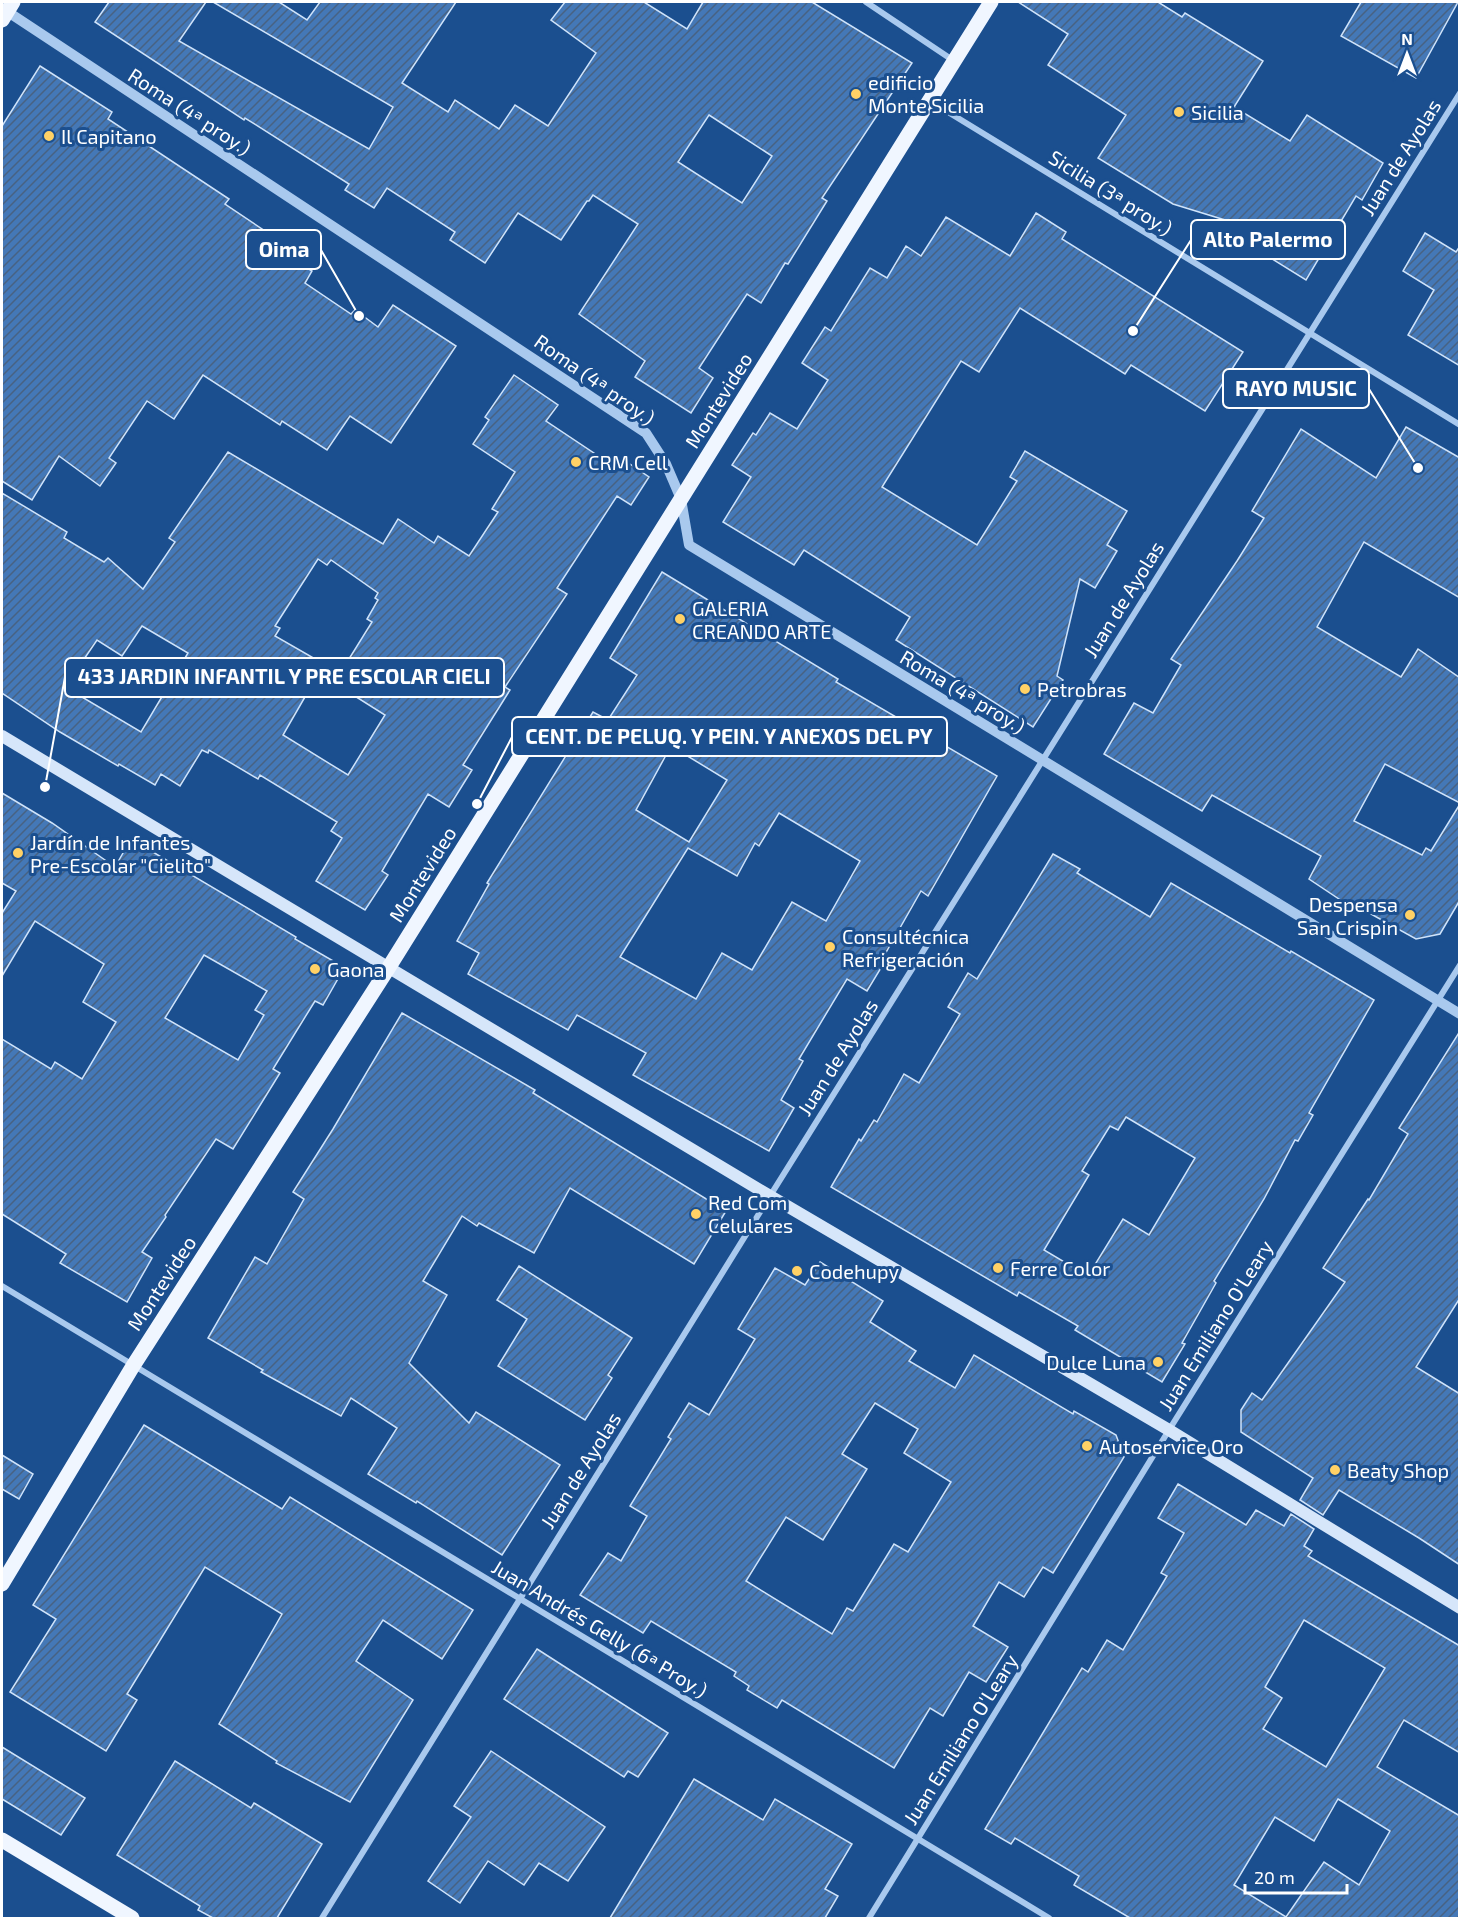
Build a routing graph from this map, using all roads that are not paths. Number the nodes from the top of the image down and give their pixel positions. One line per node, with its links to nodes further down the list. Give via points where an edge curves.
1 (866, 2): 4 (street)
2 (991, 2): 4 (main road, Montevideo)
3 (6, 10): 9 (street, Roma (4ª proy.), via 646,433 666,464)
4 (954, 61): 6 (main road, Montevideo)
5 (1460, 93): 7 (street, Juan de Ayolas)
6 (929, 101): 7 (street, Sicilia (3ª proy.)); 9 (main road, Montevideo)
7 (1309, 334): 8 (street, Sicilia (3ª proy.)); 11 (street, Juan de Ayolas)
8 (1460, 425)
9 (681, 499): 11 (street, Roma (4ª proy.), via 689,545); 13 (main road, Montevideo)
10 (2, 736): 13 (main road)
11 (1042, 760): 14 (street, Roma (4ª proy.)); 16 (street, Juan de Ayolas)
12 (1460, 965): 14 (street, Juan Emiliano O'Leary)
13 (389, 967): 16 (main road); 18 (main road, Montevideo)
14 (1438, 1000): 15 (street, Roma (4ª proy.)); 19 (street, Juan Emiliano O'Leary)
15 (1460, 1014)
16 (770, 1196): 19 (main road); 21 (street, Juan de Ayolas)
17 (2, 1286): 18 (street, Juan Andrés Gelly (6ª Proy.))
18 (133, 1366): 20 (main road, Montevideo); 21 (street, Juan Andrés Gelly (6ª Proy.))
19 (1169, 1430): 22 (main road); 23 (street, Juan Emiliano O'Leary)
20 (2, 1584)
21 (520, 1599): 23 (street, Juan Andrés Gelly (6ª Proy.)); 26 (street, Juan de Ayolas)
22 (1460, 1608)
23 (918, 1839): 27 (street, Juan Emiliano O'Leary); 28 (street, Juan Andrés Gelly (6ª Proy.))
24 (2, 1840): 25 (main road)
25 (132, 1918)
26 (322, 1918)
27 (869, 1918)
28 (1049, 1918)

